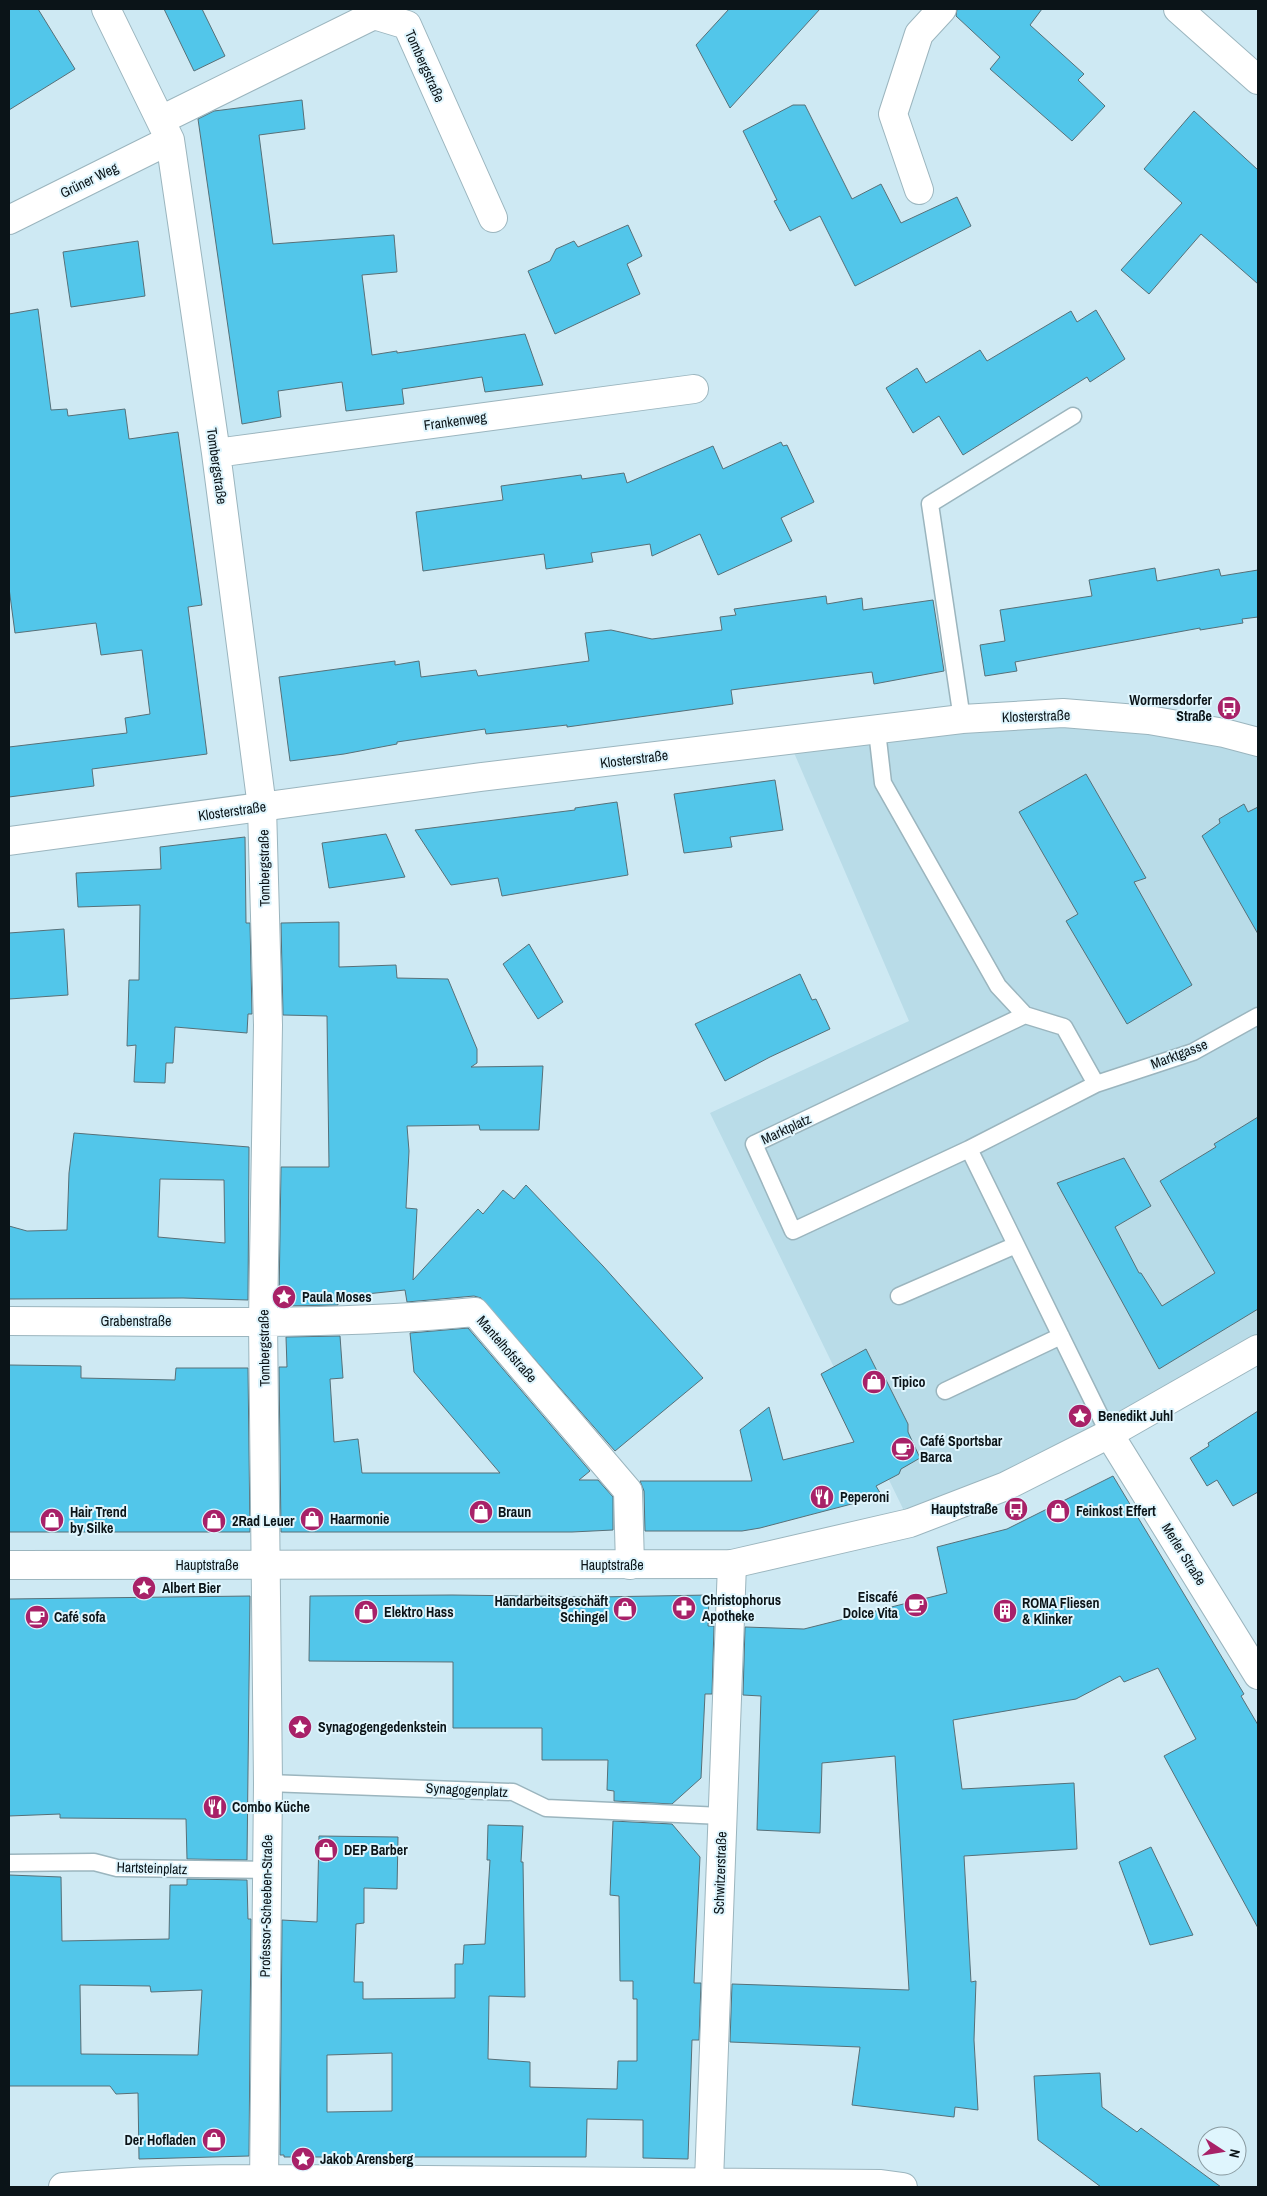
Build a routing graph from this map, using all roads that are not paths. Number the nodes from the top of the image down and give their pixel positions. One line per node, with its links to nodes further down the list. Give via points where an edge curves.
1 (106, 9): 5 (street, Tombergstraße)
2 (942, 9): 6 (street, via 919,34 893,114)
3 (1178, 9): 4 (street)
4 (1258, 80)
5 (165, 130): 7 (street, Tombergstraße, via 374,15 407,24); 8 (street, Grüner Weg); 11 (street, Tombergstraße)
6 (919, 190)
7 (493, 218)
8 (9, 220)
9 (694, 389): 11 (street, Frankenweg)
10 (1073, 416): 12 (lane, via 930,504)
11 (216, 453): 15 (street, Tombergstraße)
12 (962, 719): 13 (street, Klosterstraße); 14 (street, Klosterstraße, via 1063,713 1149,720)
13 (877, 731): 15 (street, Klosterstraße, via 481,777); 17 (lane, via 883,783 998,986)
14 (1258, 742)
15 (262, 807): 16 (street, Klosterstraße); 23 (street, Tombergstraße, via 268,1026)
16 (9, 841)
17 (1025, 1015): 19 (lane, via 1064,1027); 20 (lane, Marktplatz, via 754,1144 793,1231)
18 (1258, 1016): 19 (lane, Marktgasse, via 1193,1052)
19 (1096, 1084): 20 (lane, Marktplatz)
20 (969, 1149): 21 (lane)
21 (1016, 1245): 22 (lane); 25 (lane)
22 (899, 1296)
23 (263, 1320): 24 (street, Grabenstraße); 31 (street, Tombergstraße); 32 (street, Mantelhofstraße, via 349,1321 475,1312 628,1490)
24 (9, 1321)
25 (1061, 1336): 27 (lane); 28 (lane)
26 (1258, 1349): 28 (street, Hauptstraße)
27 (945, 1391)
28 (1109, 1434): 30 (street, Hauptstraße, via 1006,1486 910,1523); 33 (street, Merler Straße)
29 (9, 1564): 31 (street, Hauptstraße)
30 (732, 1564): 32 (street, Hauptstraße); 35 (street, Schwitzerstraße)
31 (267, 1565): 32 (street, Hauptstraße); 34 (street, Professor-Scheeben-Straße)
32 (630, 1565)
33 (1258, 1675)
34 (268, 1783): 35 (lane, Synagogenplatz, via 513,1792 546,1808); 37 (street, Professor-Scheeben-Straße)
35 (722, 1816): 38 (street, Schwitzerstraße)
36 (9, 1863): 37 (lane, Hartsteinplatz, via 94,1862 117,1868)
37 (266, 1870): 39 (street, Professor-Scheeben-Straße)
38 (709, 2182): 39 (street); 41 (street)
39 (264, 2183): 40 (street, via 125,2182)
40 (63, 2187)
41 (903, 2187)

